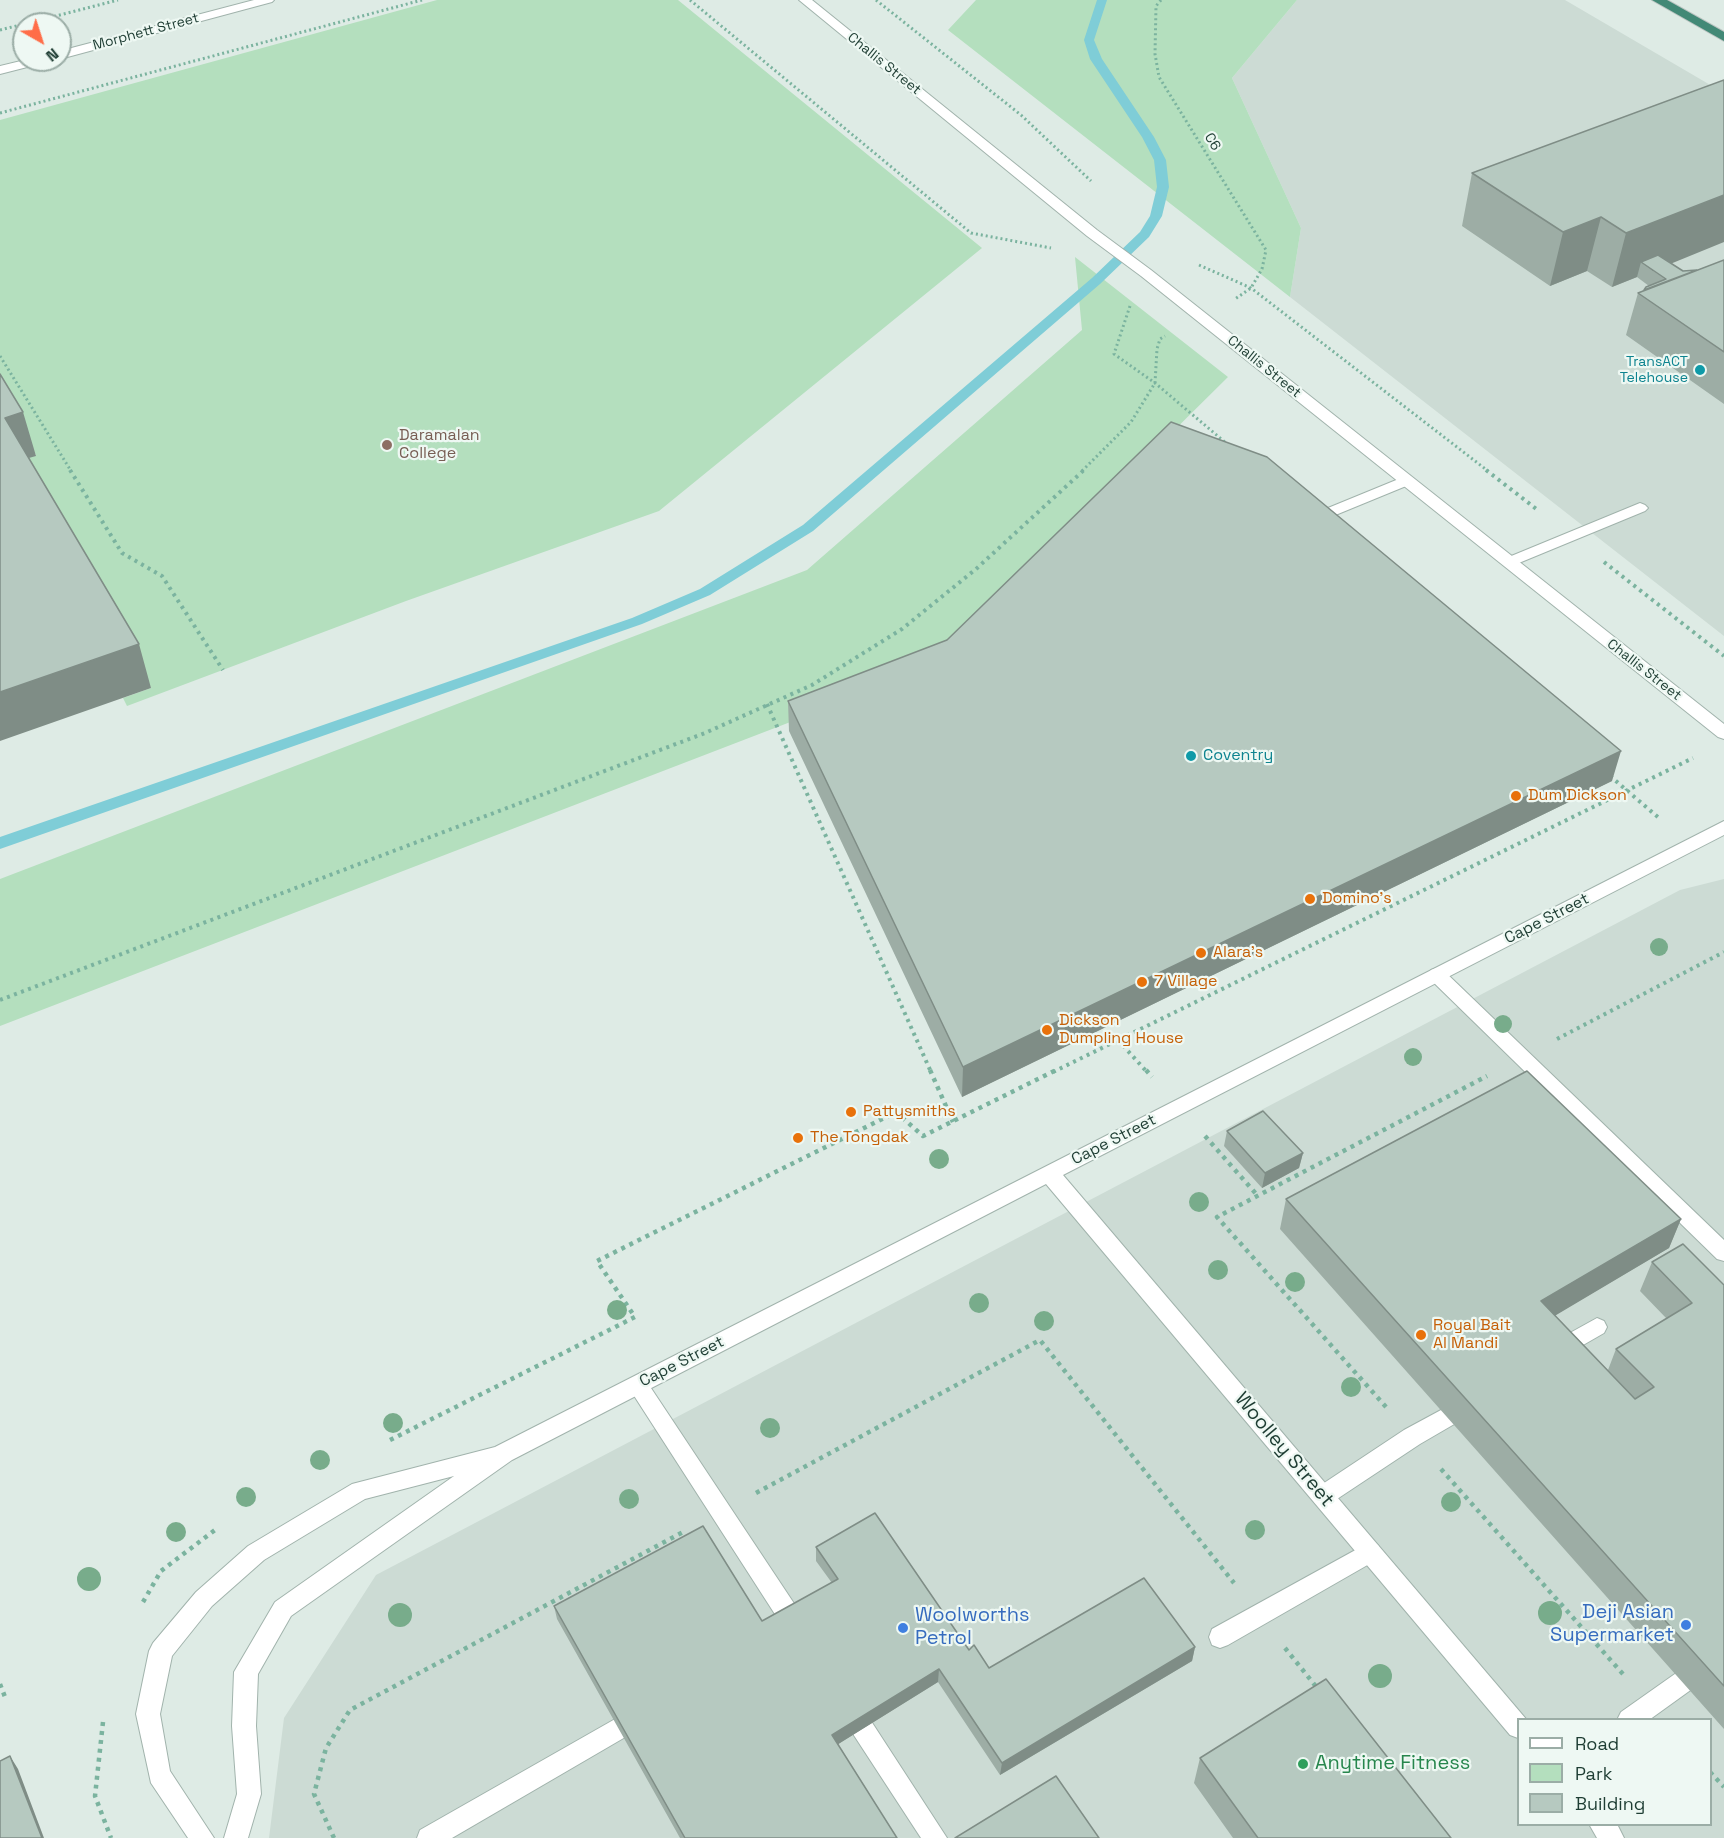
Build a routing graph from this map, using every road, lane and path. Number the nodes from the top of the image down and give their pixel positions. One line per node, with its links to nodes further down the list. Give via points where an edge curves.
1 (118, 0): 9 (path)
2 (268, 0): 11 (street, Morphett Street)
3 (422, 0): 12 (path)
4 (690, 0): 14 (path, via 971,233)
5 (805, 0): 22 (street, Challis Street)
6 (876, 0): 13 (path, via 1021,115)
7 (1161, 0): 16 (path, C6, via 1156,6 1155,54 1159,77 1266,250 1262,269)
8 (1661, 1): 10 (highway)
9 (71, 12)
10 (1724, 37)
11 (72, 52)
12 (0, 113)
13 (1093, 185)
14 (1061, 250)
15 (1194, 263): 16 (path)
16 (1251, 288): 25 (path)
17 (1132, 298): 20 (path, via 1114,354)
18 (1167, 334): 20 (path, via 1156,349)
19 (0, 356): 28 (path, via 122,553 162,576)
20 (1155, 383): 21 (path); 29 (path, via 1131,422 1062,492 976,569 902,629 812,685)
21 (1233, 448)
22 (1406, 480): 24 (street); 26 (street, Challis Street)
23 (1640, 508): 25 (street)
24 (1306, 522)
25 (1572, 537): 26 (street); 27 (path)
26 (1509, 562): 30 (street, Challis Street)
27 (1724, 656)
28 (223, 670)
29 (767, 704): 37 (path, via 694,737); 39 (path)
30 (1724, 733)
31 (1694, 757): 33 (path)
32 (1608, 774): 33 (path)
33 (1625, 789): 39 (path)
34 (1724, 828): 36 (street, Cape Street)
35 (1724, 951): 38 (path)
36 (1437, 975): 38 (street); 40 (street, Cape Street)
37 (0, 1000)
38 (1522, 1058): 41 (path); 42 (street)
39 (953, 1122): 47 (path, via 923,1136 896,1112 597,1261 635,1317)
40 (1049, 1173): 45 (street, Cape Street); 49 (street, Woolley Street)
41 (1217, 1217)
42 (1724, 1253)
43 (1597, 1327): 44 (street)
44 (1543, 1359)
45 (638, 1385): 48 (street, Cape Street); 53 (street)
46 (1485, 1394): 49 (street)
47 (382, 1444)
48 (504, 1453): 68 (street, Cape Street, via 360,1491 256,1553 204,1599 161,1652 148,1714 159,1775); 69 (street, Cape Street, via 283,1609 246,1672 244,1726 249,1794)
49 (1323, 1496): 51 (street, Woolley Street)
50 (224, 1523): 52 (path, via 161,1571)
51 (1370, 1552): 54 (street); 63 (street, Woolley Street)
52 (140, 1608)
53 (793, 1636)
54 (1220, 1636)
55 (1724, 1653): 61 (street)
56 (0, 1684): 58 (path)
57 (840, 1693): 72 (street)
58 (5, 1697)
59 (653, 1708): 71 (street)
60 (350, 1710): 70 (path, via 326,1748 314,1794)
61 (1630, 1718)
62 (104, 1720): 67 (path, via 95,1796)
63 (1517, 1726)
64 (1712, 1774): 65 (path)
65 (1724, 1787)
66 (1603, 1826): 73 (street)
67 (111, 1838)
68 (202, 1838)
69 (236, 1838)
70 (334, 1838)
71 (429, 1838)
72 (935, 1838)
73 (1612, 1838)

